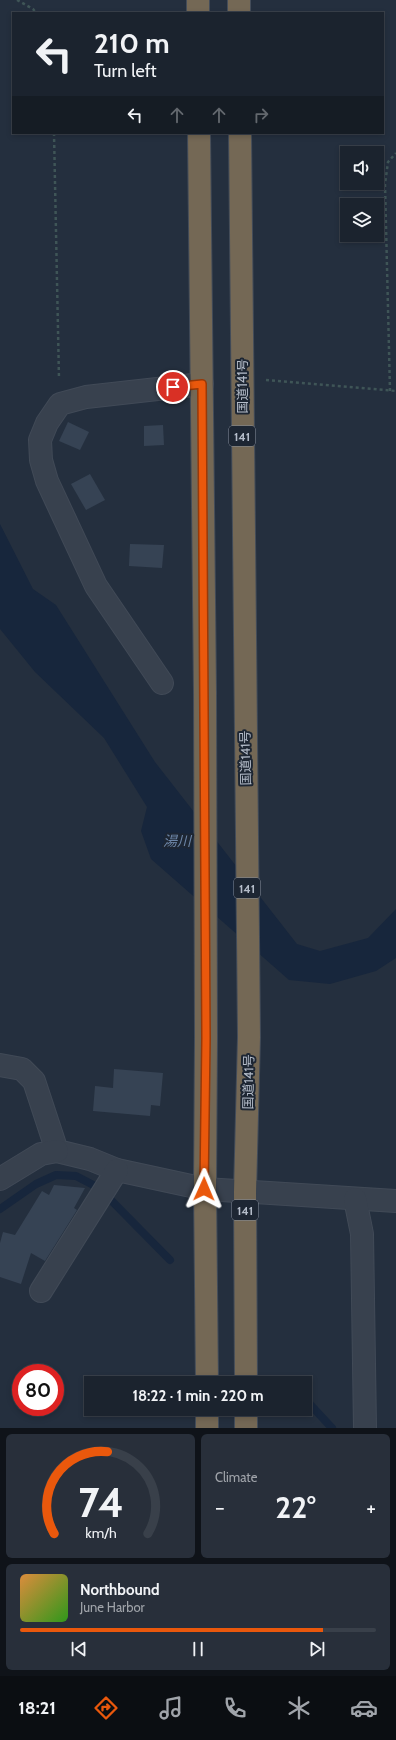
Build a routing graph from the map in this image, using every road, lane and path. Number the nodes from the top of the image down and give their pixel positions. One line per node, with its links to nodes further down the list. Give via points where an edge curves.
1 (17, 0): 4 (path)
2 (198, 0): 5 (highway)
3 (239, 0): 6 (highway)
4 (35, 12)
5 (198, 12)
6 (239, 12)
7 (54, 134): 15 (path)
8 (199, 134): 12 (highway)
9 (240, 134): 11 (highway, 国道141号 / 141)
10 (396, 152): 14 (path, via 388,162 385,184)
11 (241, 377): 14 (path); 22 (highway, 国道141号 / 141, via 249,1037)
12 (202, 384): 15 (street, via 86,397); 21 (highway, via 206,1038)
13 (396, 391): 14 (path)
14 (390, 392)
15 (60, 404): 16 (street, via 47,422 40,440 41,460 47,481 96,586)
16 (162, 683)
17 (0, 1065): 18 (street, via 22,1069 34,1081)
18 (57, 1151): 19 (street, via 41,1154); 20 (street, via 90,1159)
19 (0, 1179)
20 (108, 1185): 21 (street); 25 (street)
21 (204, 1189): 22 (street); 26 (highway)
22 (245, 1192): 23 (street); 27 (highway, 国道141号 / 141)
23 (355, 1199): 24 (street); 32 (street, via 362,1234)
24 (396, 1201)
25 (41, 1292)
26 (207, 1376)
27 (246, 1376)
28 (207, 1416): 30 (highway)
29 (246, 1416): 31 (highway)
30 (207, 1428)
31 (246, 1428)
32 (365, 1428)

